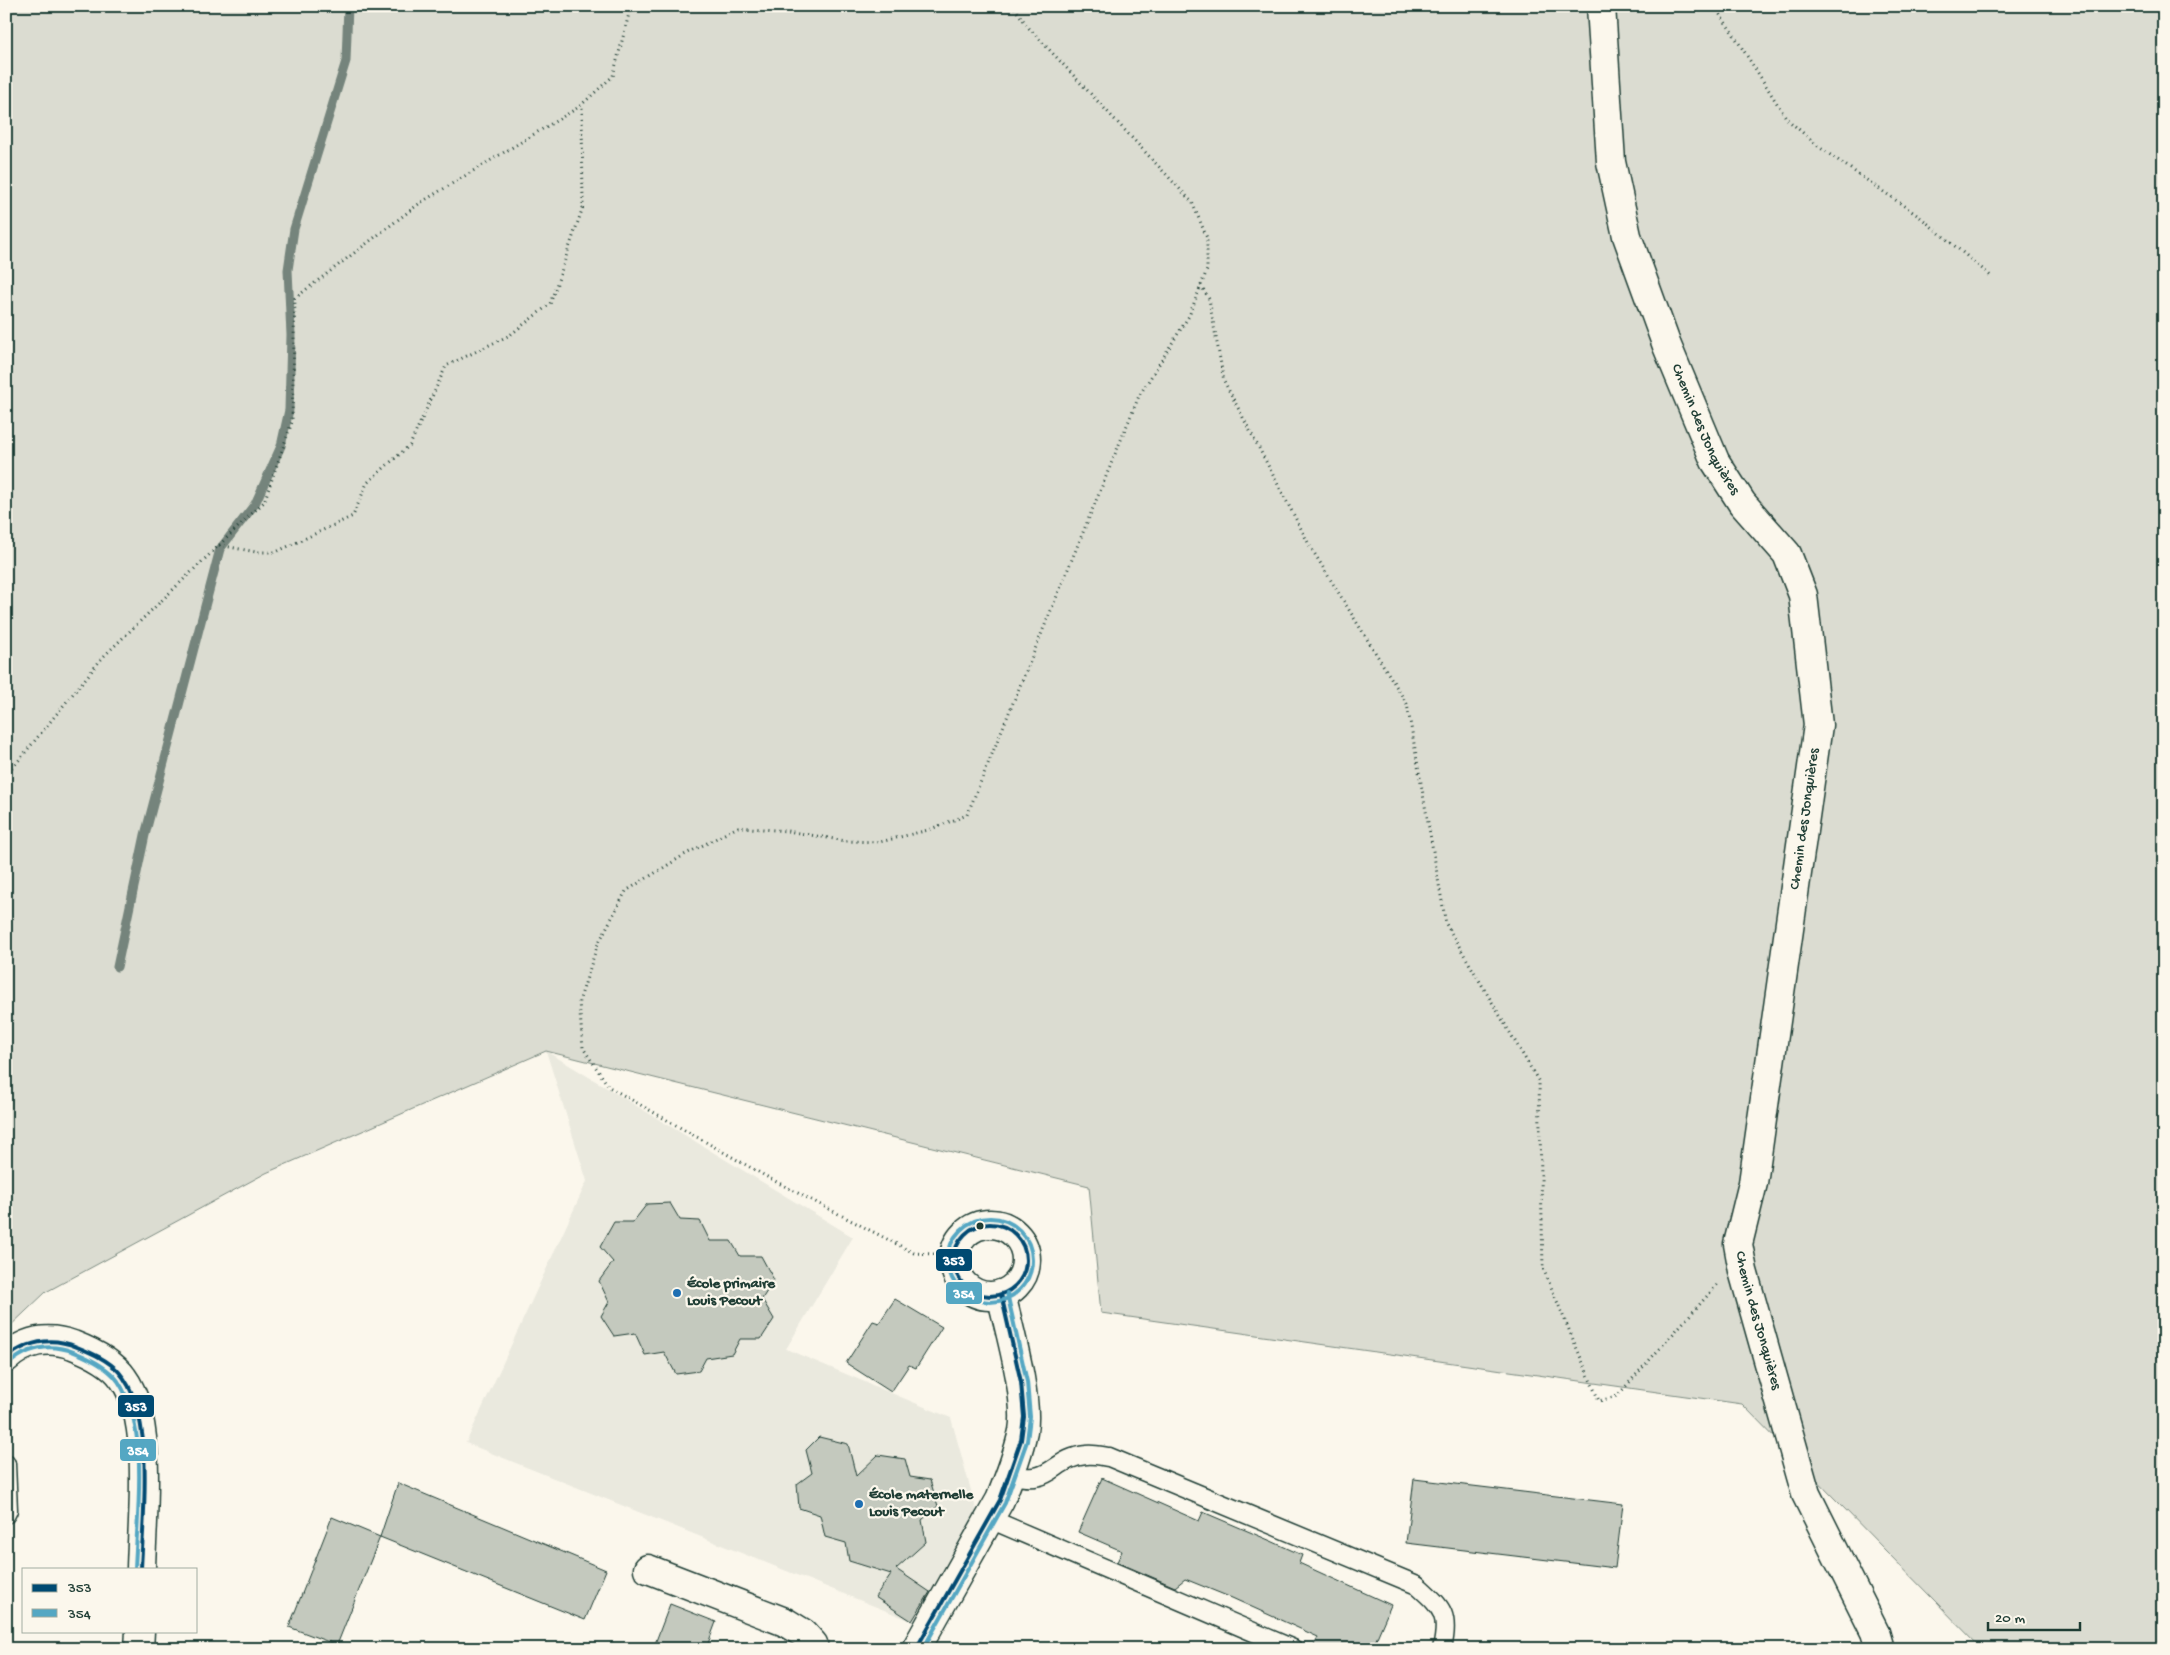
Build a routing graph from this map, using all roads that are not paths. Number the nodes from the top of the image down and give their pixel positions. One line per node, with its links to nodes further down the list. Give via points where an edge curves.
1 (1601, 6): 16 (street, Chemin des Jonquières, via 1611,162 1627,236 1667,346 1715,461 1742,503 1787,554 1804,595 1818,725 1754,1183 1738,1244 1806,1494)
2 (1001, 1294): 2 (street, via 987,1296 973,1292 962,1283 955,1270 954,1255 958,1242 967,1231 979,1225 994,1224 1007,1228 1024,1249 1026,1263 1022,1276 1014,1287); 5 (street, via 1023,1403 1023,1429)
3 (6, 1358): 8 (street, via 16,1349 42,1339 64,1342 106,1362 123,1377 133,1395 144,1457)
4 (6, 1464): 6 (lane)
5 (1011, 1474): 7 (street); 15 (lane, via 1025,1479 1039,1478 1072,1458 1087,1454 1109,1458 1417,1585 1440,1606 1447,1629)
6 (6, 1514)
7 (990, 1519): 13 (street); 14 (lane)
8 (141, 1568)
9 (648, 1569): 12 (street, via 785,1622 804,1633 813,1644)
10 (140, 1632): 11 (street)
11 (139, 1649)
12 (811, 1649)
13 (916, 1649)
14 (1292, 1649)
15 (1442, 1649)
16 (1880, 1649)

